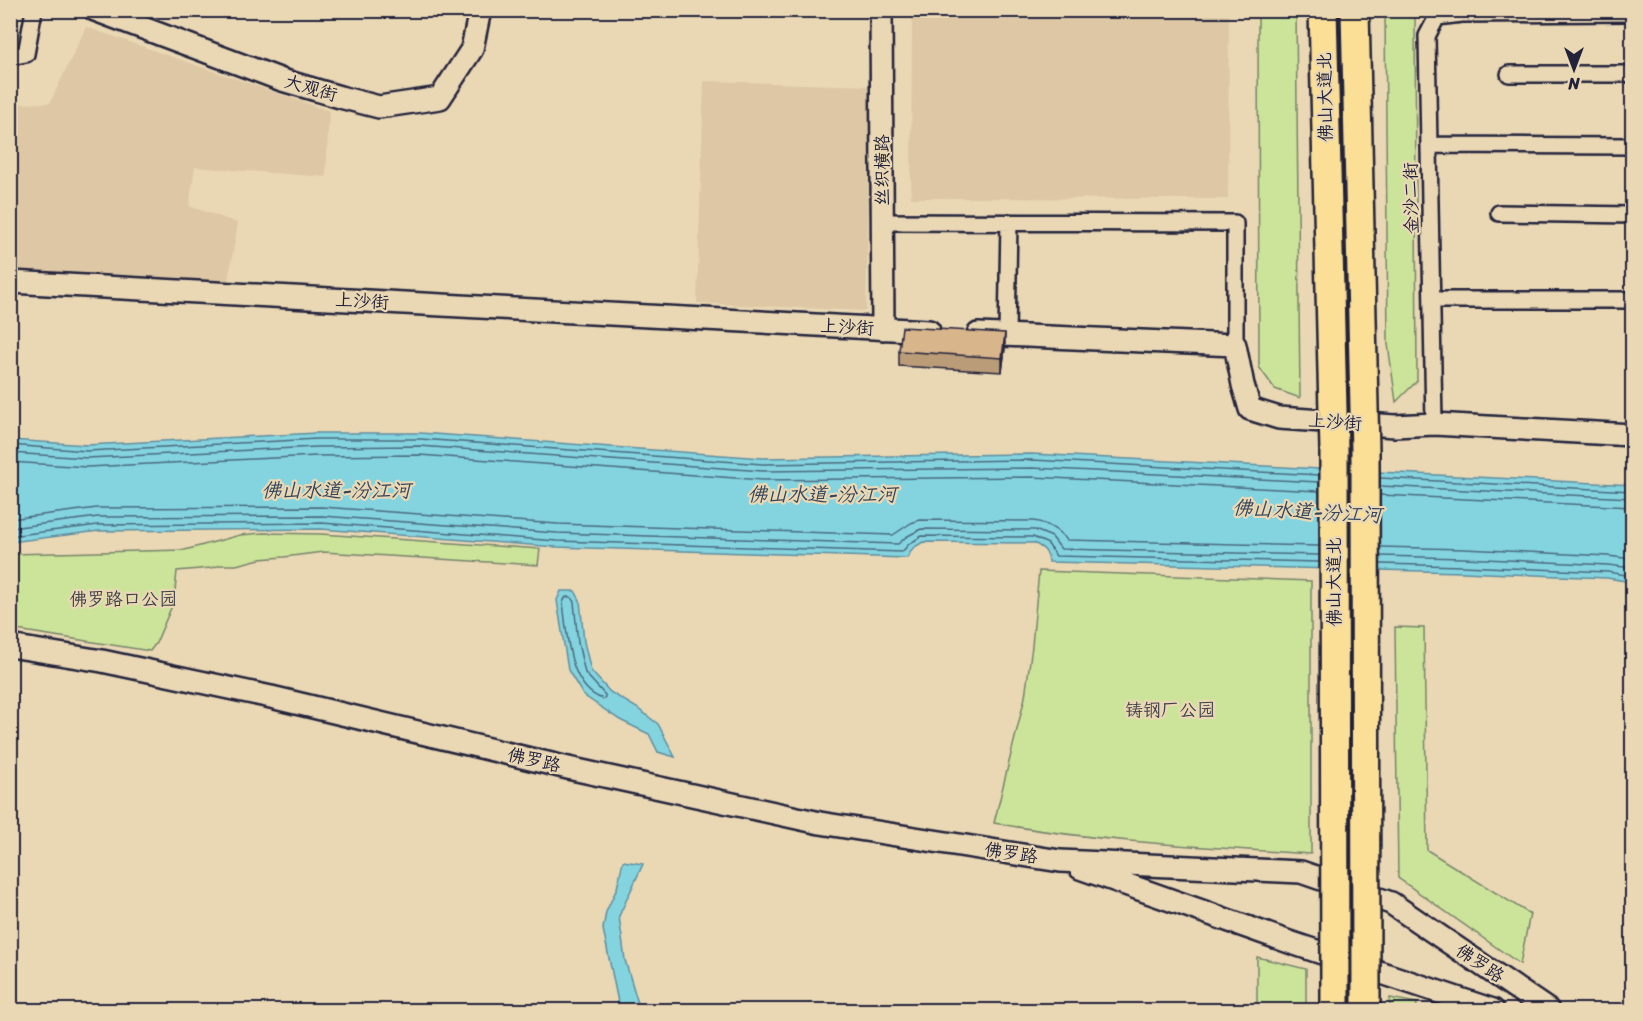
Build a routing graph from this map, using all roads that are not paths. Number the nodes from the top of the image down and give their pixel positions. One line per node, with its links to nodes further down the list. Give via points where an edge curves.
1 (34, 10): 9 (street, via 26,54)
2 (95, 10): 3 (street, 大观街, via 282,80 379,107 440,98 472,49)
3 (480, 10)
4 (881, 10): 16 (street, 丝织横路)
5 (1323, 10): 28 (highway, 佛山大道北, bridge, via 1334,451)
6 (1354, 10): 29 (highway, 佛山大道北, bridge, via 1365,451)
7 (1481, 12): 8 (street); 12 (street, 金沙二街, via 1437,17 1427,36)
8 (1632, 13)
9 (10, 57)
10 (1509, 74): 11 (street)
11 (1632, 74)
12 (1430, 145): 13 (street); 19 (street, 金沙二街)
13 (1632, 146)
14 (1499, 213): 15 (street)
15 (1632, 215)
16 (883, 222): 17 (street); 21 (street, 丝织横路)
17 (1009, 222): 22 (street); 23 (street, via 1235,223)
18 (10, 282): 21 (street, 上沙街)
19 (1433, 300): 20 (street); 24 (street, 金沙二街)
20 (1632, 300)
21 (883, 328): 22 (street, 上沙街)
22 (1008, 335): 23 (street, 上沙街)
23 (1234, 345): 24 (street, 上沙街, via 1250,409 1279,418 1395,426)
24 (1434, 424): 25 (street, 上沙街)
25 (1632, 435)
26 (10, 646): 27 (street, 佛罗路, via 272,697 820,823)
27 (1060, 861): 30 (street, 佛罗路); 31 (street, 佛罗路, via 1301,872 1391,903)
28 (1335, 1011)
29 (1366, 1011)
30 (1493, 1011)
31 (1548, 1011)

